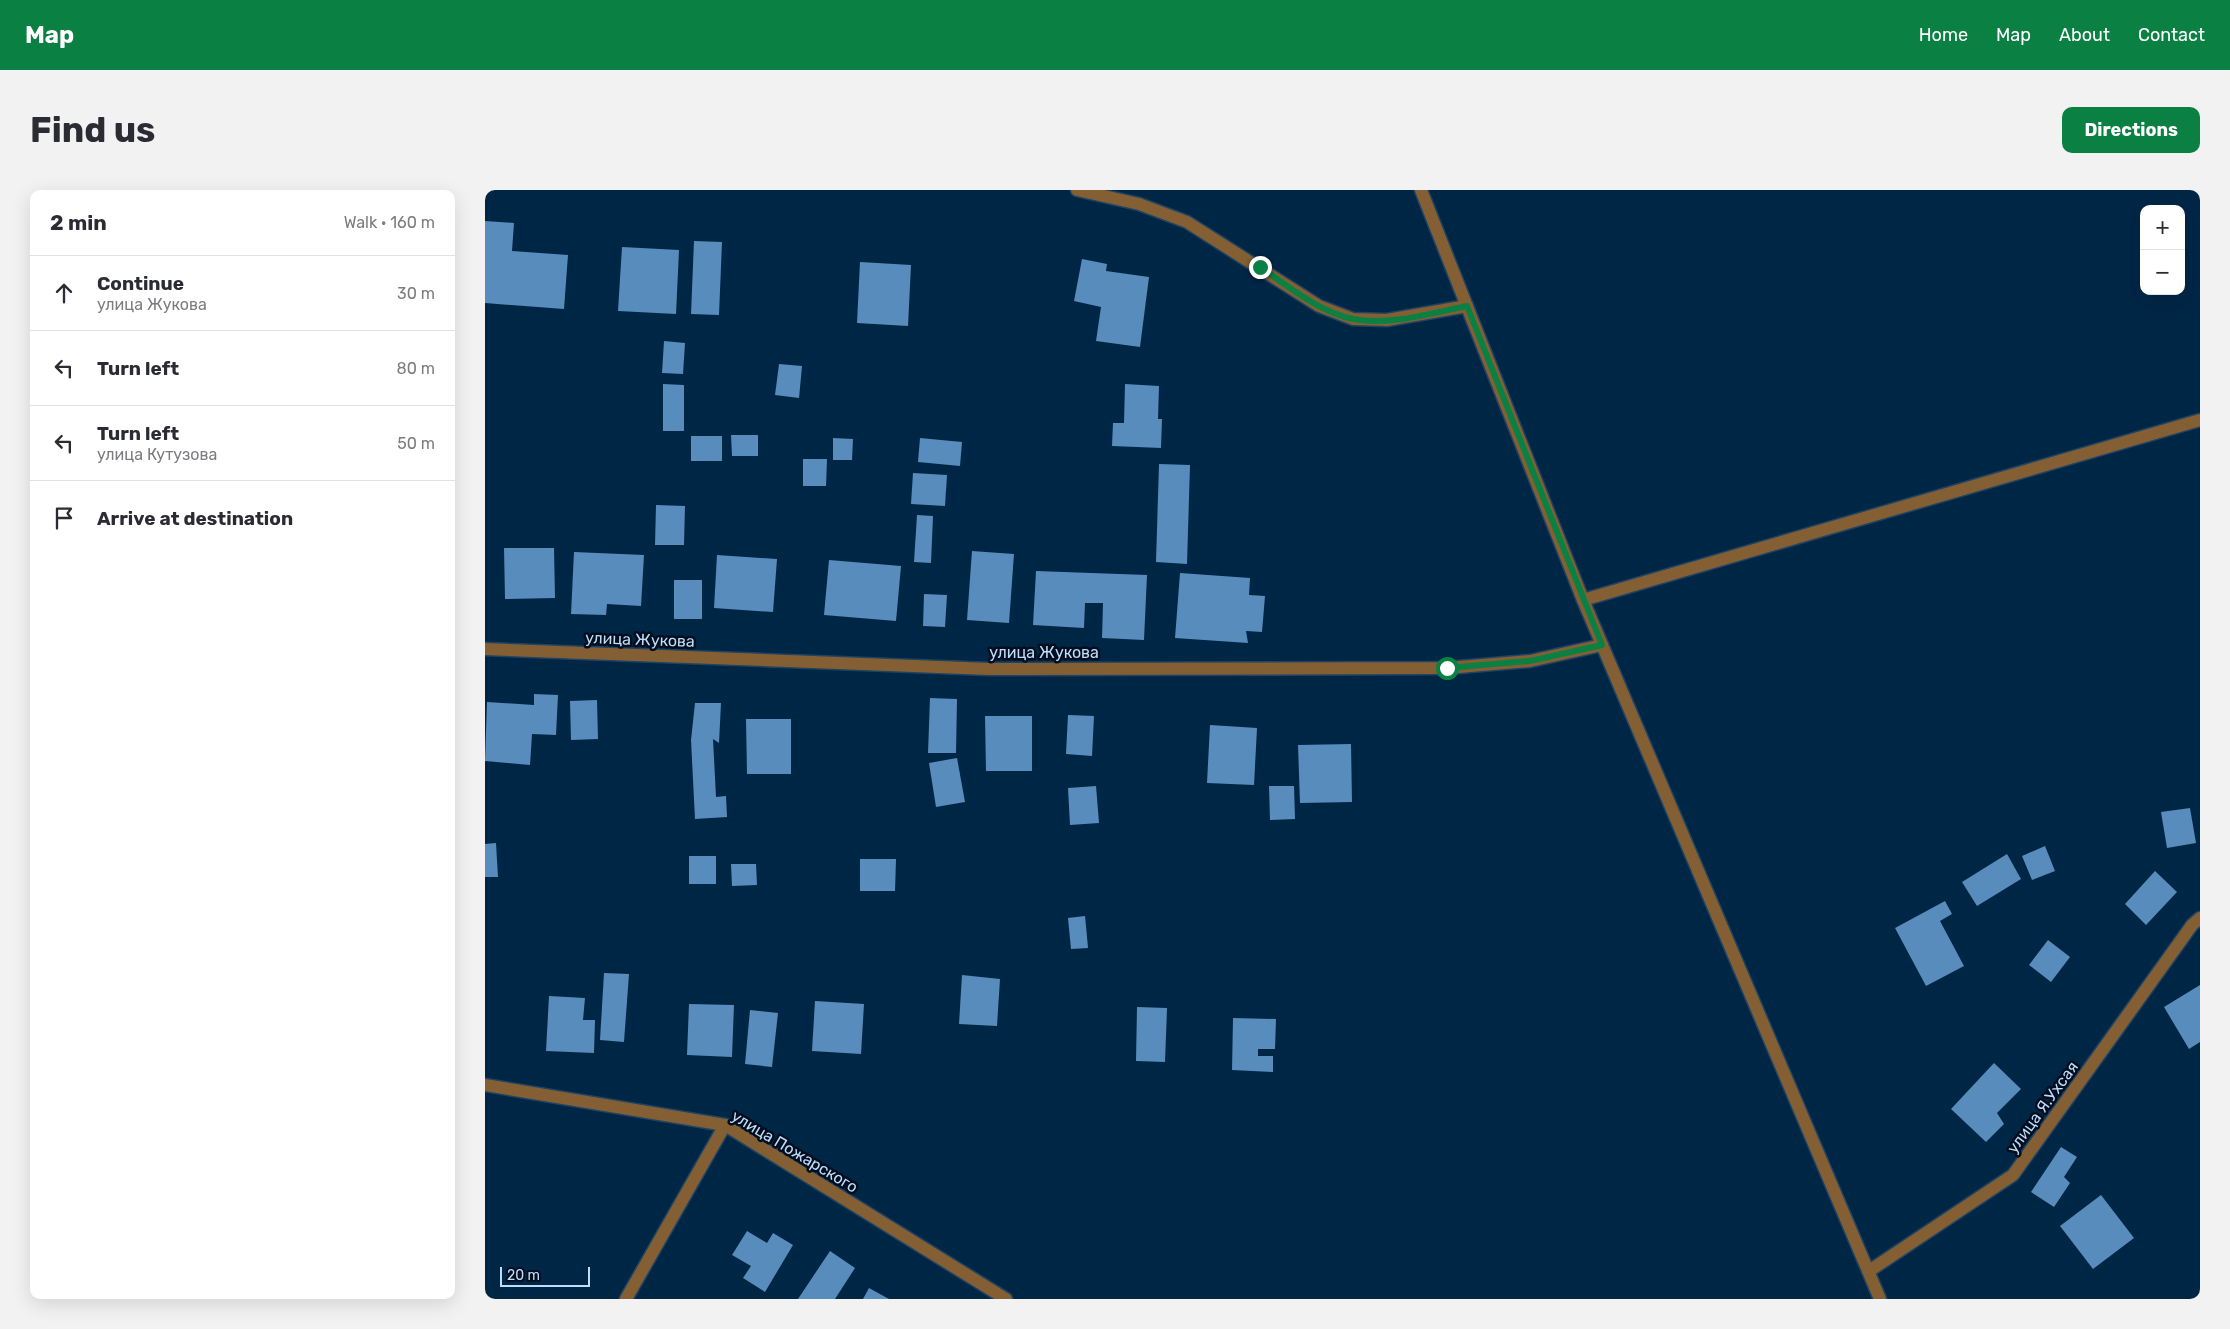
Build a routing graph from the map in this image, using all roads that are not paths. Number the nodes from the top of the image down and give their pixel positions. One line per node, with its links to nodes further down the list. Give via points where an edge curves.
1 (1077, 190): 3 (street, via 1139,204 1187,222 1319,306 1353,319 1387,320)
2 (1421, 190): 3 (street)
3 (1467, 306): 5 (street)
4 (2200, 420): 5 (street)
5 (1583, 600): 6 (street)
6 (1602, 645): 7 (street, улица Жукова, via 1530,661 1447,668 989,669); 11 (street)
7 (485, 649)
8 (2200, 918): 11 (street, улица Я.Ухсая, via 2013,1175)
9 (485, 1085): 10 (street, улица Пожарского)
10 (725, 1125): 12 (street); 13 (street, улица Пожарского)
11 (1869, 1271): 14 (street)
12 (626, 1299)
13 (1006, 1299)
14 (1880, 1299)

